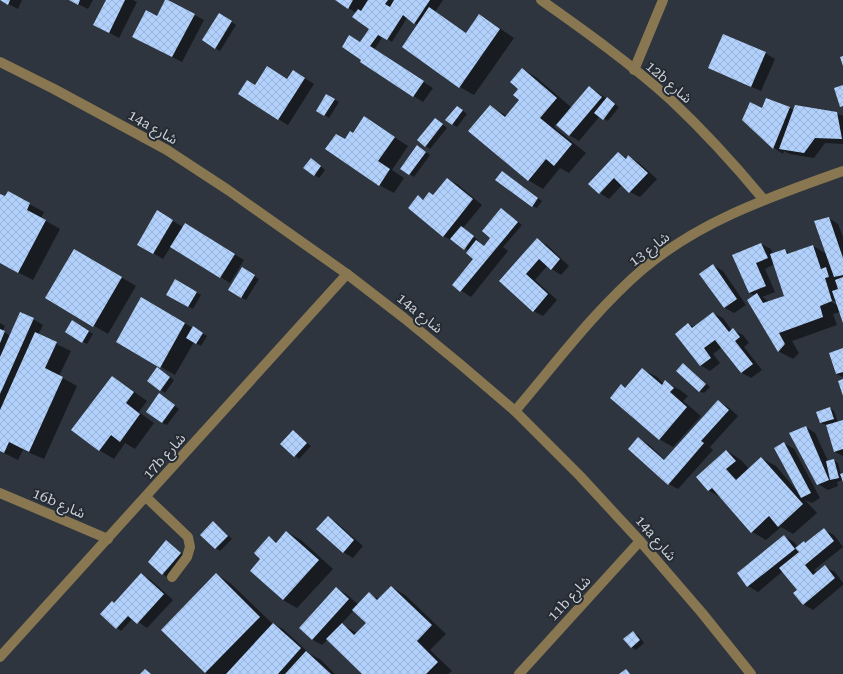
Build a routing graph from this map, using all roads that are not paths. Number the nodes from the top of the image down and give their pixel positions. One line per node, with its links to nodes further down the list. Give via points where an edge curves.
1 (541, 0): 4 (street, 12b شارع)
2 (663, 0): 4 (street)
3 (0, 62): 7 (street, 14a شارع, via 167,150)
4 (634, 70): 6 (street, 12b شارع, via 703,131)
5 (843, 171): 6 (street, شارع 13)
6 (764, 200): 8 (street, شارع 13, via 699,230 644,269 596,316)
7 (347, 274): 8 (street, 14a شارع, via 410,322); 10 (street, 17b شارع)
8 (515, 410): 12 (street, 14a شارع)
9 (0, 493): 11 (street, 16b شارع)
10 (146, 497): 11 (street, 17b شارع); 13 (street, via 188,537 190,547 187,557)
11 (108, 539): 14 (street, 17b شارع)
12 (640, 541): 15 (street, 11b شارع); 16 (street, 14a شارع)
13 (172, 577)
14 (0, 657)
15 (519, 674)
16 (751, 674)

